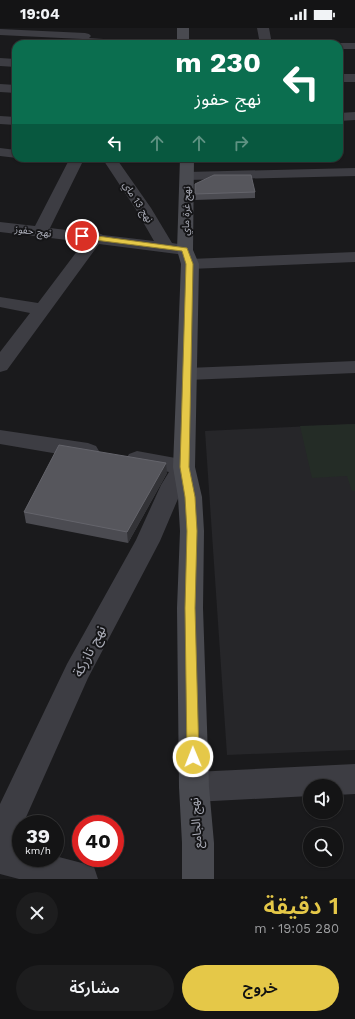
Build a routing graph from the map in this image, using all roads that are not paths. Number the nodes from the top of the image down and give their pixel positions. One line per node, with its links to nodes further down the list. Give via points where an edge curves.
1 (183, 28): 6 (street)
2 (263, 28): 7 (street)
3 (0, 32): 4 (street)
4 (86, 37): 5 (street)
5 (120, 40)
6 (183, 40)
7 (265, 40)
8 (343, 46): 9 (street)
9 (355, 46)
10 (0, 62): 11 (street)
11 (12, 63)
12 (343, 78): 13 (street)
13 (355, 78)
14 (0, 88): 15 (street)
15 (12, 89)
16 (355, 116): 17 (street)
17 (343, 117)
18 (0, 120): 19 (street)
19 (12, 121)
20 (91, 162): 26 (street)
21 (96, 162): 28 (street, نهج 13 ماي, via 143,208)
22 (187, 162): 24 (street, نهج غرة ماي)
23 (355, 172): 24 (street)
24 (187, 176): 29 (street, نهج غرة ماي)
25 (0, 227): 26 (street, نهج حفوز)
26 (40, 232): 27 (street, نهج حفوز)
27 (96, 237): 28 (street, نهج حفوز); 32 (street)
28 (166, 247): 29 (street, نهج حفوز)
29 (187, 257): 30 (street, نهج حفوز); 35 (street, نهج الجامع)
30 (355, 257)
31 (0, 302): 32 (street)
32 (42, 309): 33 (street)
33 (0, 366)
34 (355, 367): 35 (street)
35 (187, 374): 37 (street, نهج الجامع)
36 (0, 437): 37 (street)
37 (184, 467): 39 (street, نهج الجامع, via 190,497 192,531 190,608); 40 (street, نهج تازركة, via 172,485 148,541 77,673)
38 (355, 779): 39 (street)
39 (194, 787): 43 (street, نهج الجامع)
40 (0, 839)
41 (0, 858): 42 (street)
42 (82, 879)
43 (198, 879)

